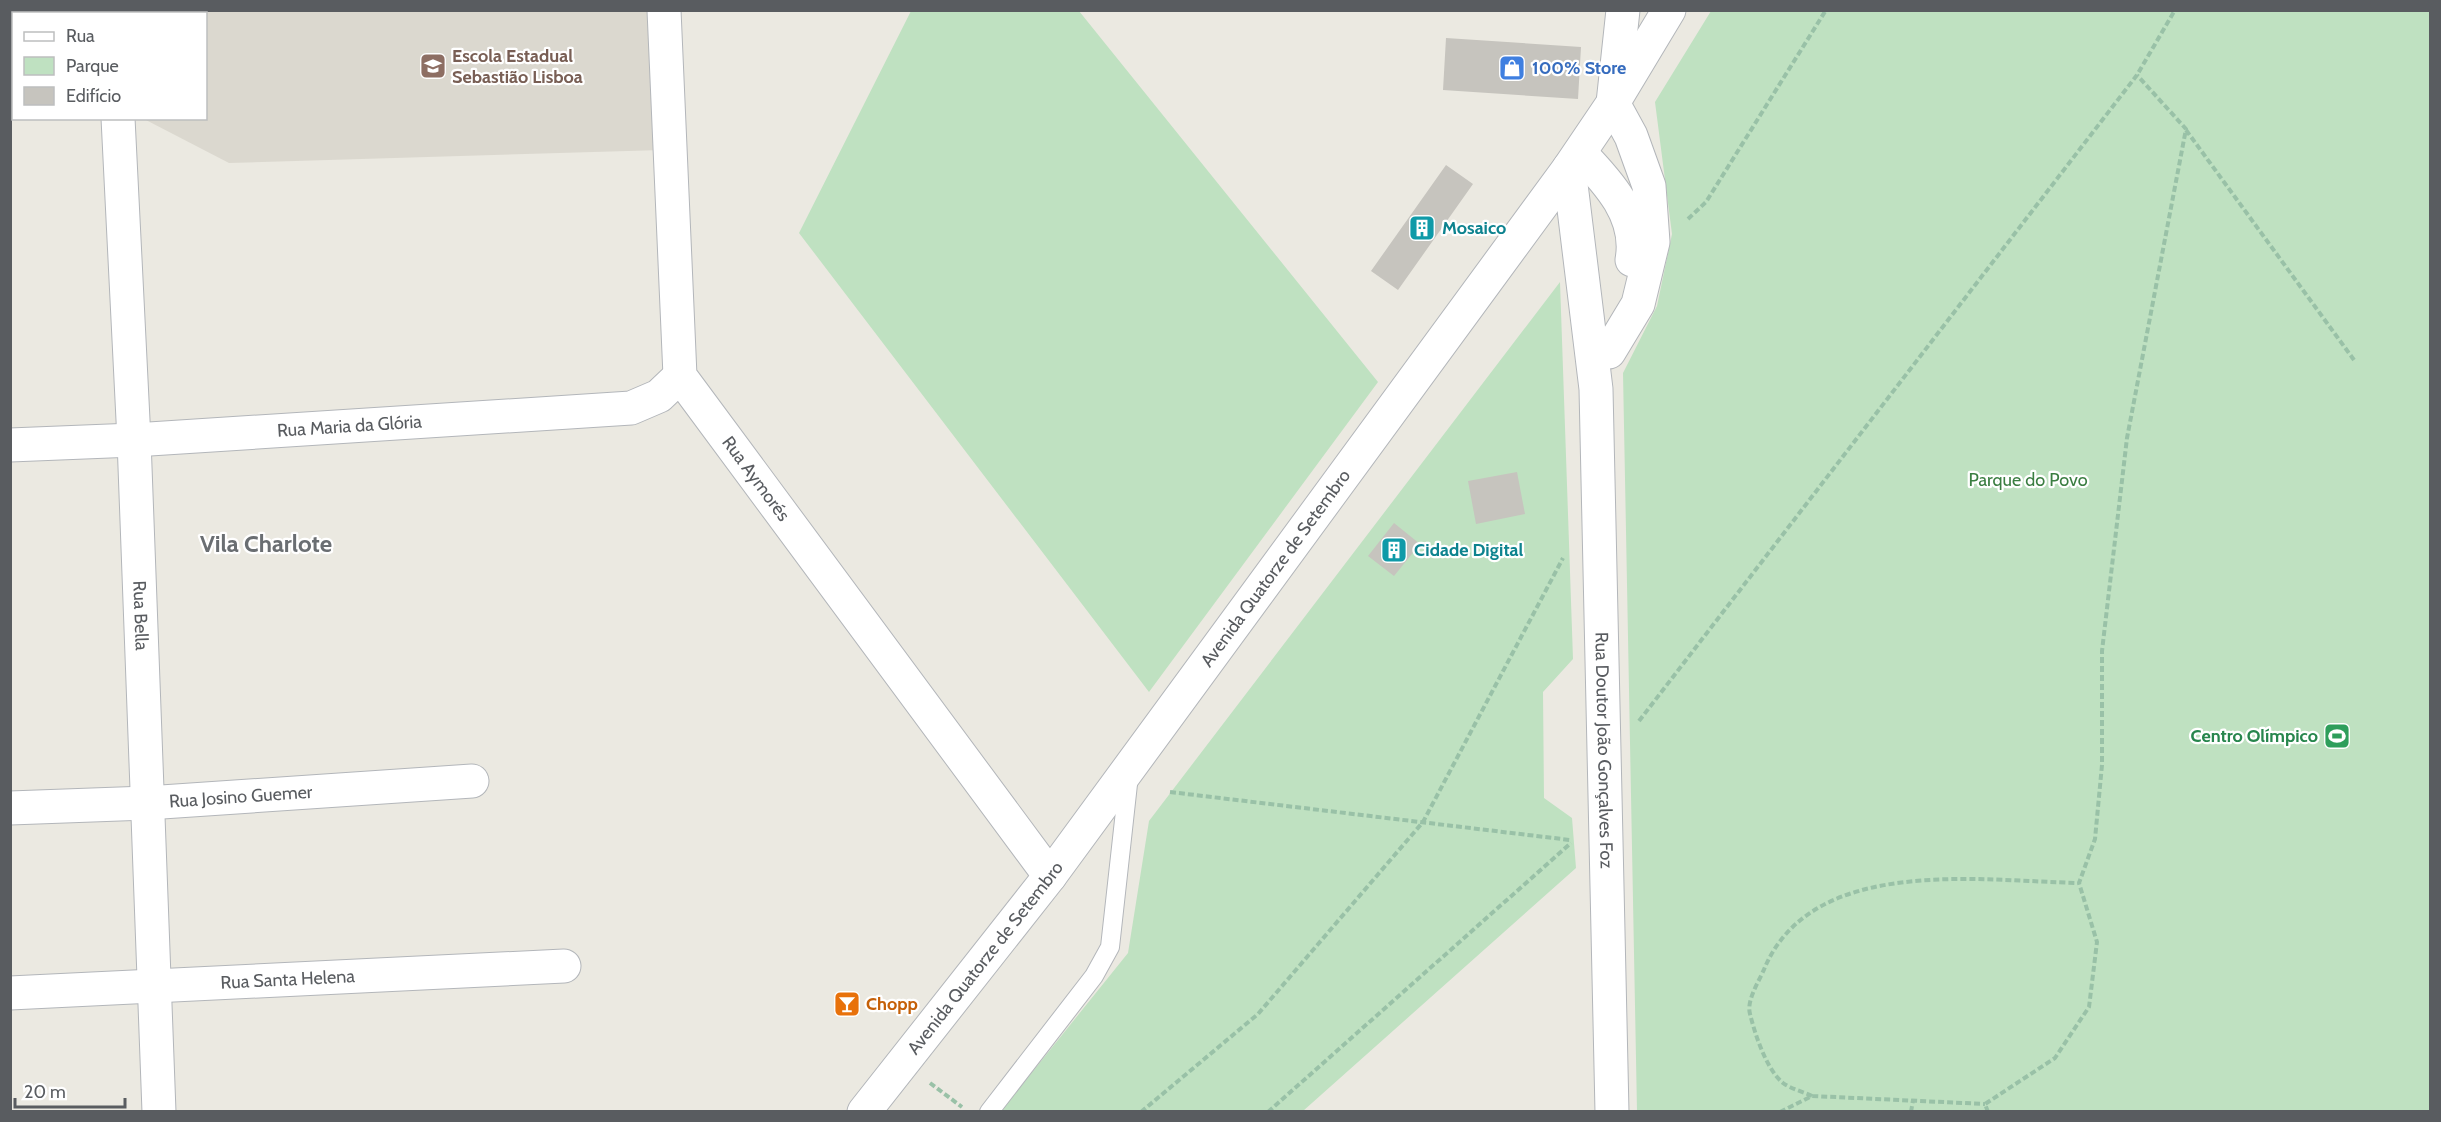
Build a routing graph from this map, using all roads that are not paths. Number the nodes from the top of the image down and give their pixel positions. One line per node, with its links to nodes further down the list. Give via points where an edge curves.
1 (664, 10): 8 (street)
2 (1623, 10): 4 (street)
3 (1669, 10): 4 (street, Avenida Quatorze de Setembro)
4 (1613, 103): 6 (street, Avenida Quatorze de Setembro); 7 (street, via 1631,136 1648,186 1653,242 1638,304)
5 (118, 120): 10 (street, Rua Bella)
6 (1575, 160): 7 (street, Rua Doutor João Gonçalves Foz, via 1611,185 1628,216 1633,254 1625,300); 9 (street, Rua Doutor João Gonçalves Foz); 12 (street, Avenida Quatorze de Setembro)
7 (1609, 352): 9 (street, Rua Doutor João Gonçalves Foz)
8 (680, 376): 10 (street, Rua Maria da Glória, via 659,396 631,408); 16 (street, Rua Aymorés)
9 (1596, 389): 23 (street, Rua Doutor João Gonçalves Foz)
10 (134, 440): 11 (street, Rua Maria da Glória); 14 (street, Rua Bella)
11 (10, 445)
12 (1130, 765): 16 (street, Avenida Quatorze de Setembro); 22 (lane, via 1110,947 1094,976)
13 (472, 782): 14 (street, Rua Josino Guemer)
14 (147, 803): 15 (street, Rua Josino Guemer); 18 (street, Rua Bella)
15 (10, 808)
16 (1050, 876): 21 (street, Avenida Quatorze de Setembro)
17 (564, 966): 18 (street, Rua Santa Helena)
18 (154, 987): 19 (street, Rua Santa Helena); 20 (street, Rua Bella)
19 (10, 993)
20 (159, 1112)
21 (864, 1112)
22 (989, 1112)
23 (1612, 1112)

